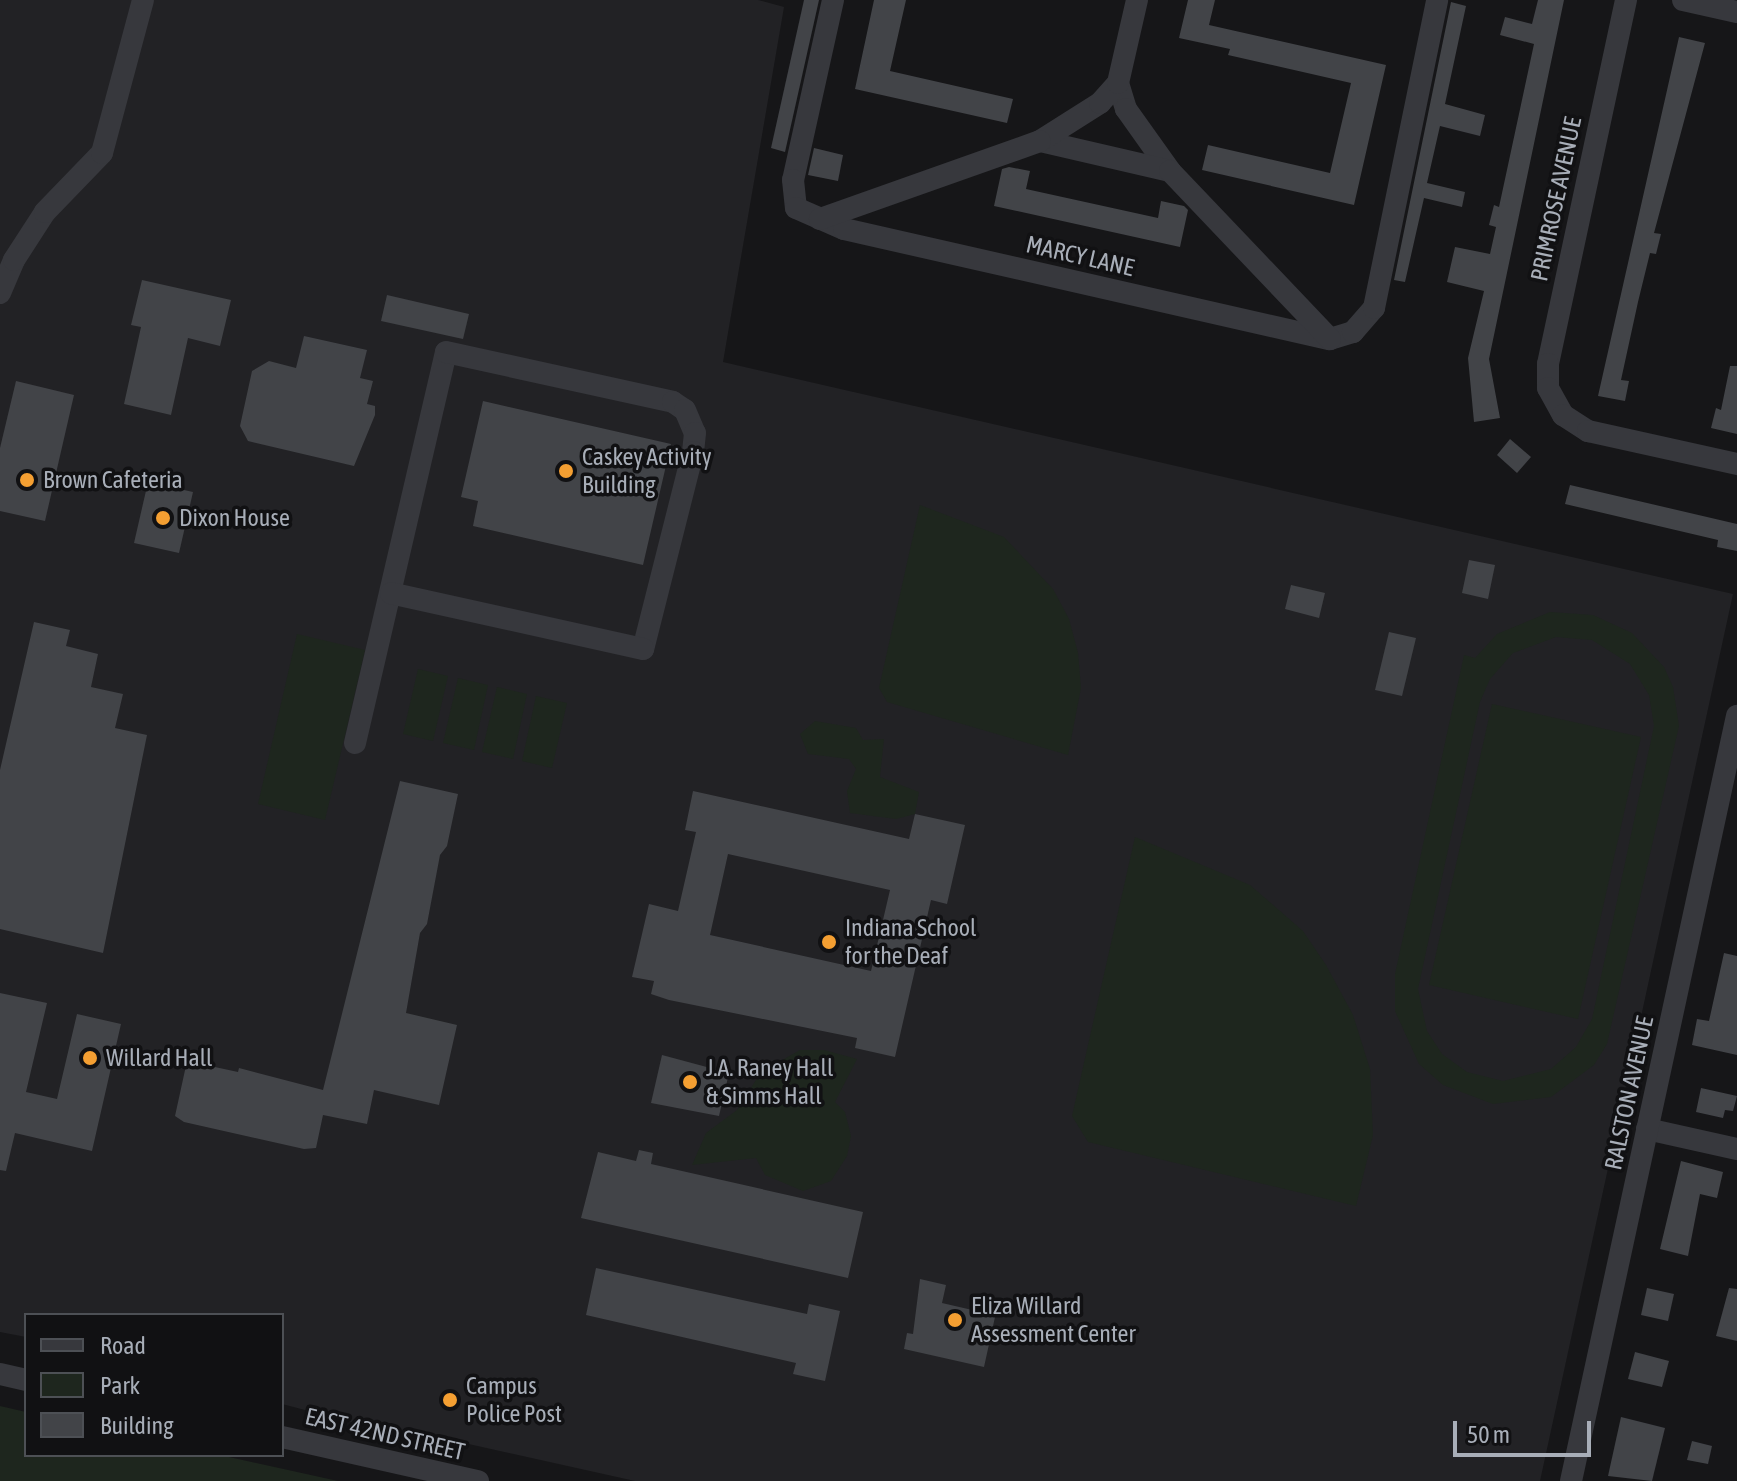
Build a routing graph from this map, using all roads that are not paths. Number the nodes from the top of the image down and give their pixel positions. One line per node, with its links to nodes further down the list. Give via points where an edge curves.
1 (143, 0): 12 (street, via 102,153 45,212)
2 (833, 0): 11 (street, MARCY LANE, via 793,180 796,208)
3 (1137, 0): 8 (street)
4 (1437, 0): 13 (street, via 1374,308 1353,332)
5 (1626, 0): 14 (street, PRIMROSE AVENUE, via 1548,364 1548,388 1558,408 1588,431)
6 (1683, 0): 7 (street)
7 (1737, 12)
8 (1118, 83): 9 (street, via 1100,103); 10 (street, via 1126,109)
9 (1040, 141): 10 (street); 11 (street)
10 (1170, 171): 13 (street)
11 (820, 219): 13 (street, MARCY LANE)
12 (0, 293)
13 (1330, 339)
14 (1737, 464)
15 (391, 593): 15 (street, via 643,649 693,452 695,433 685,410 673,402 446,352); 17 (street)
16 (1737, 716): 18 (street, RALSTON AVENUE)
17 (355, 743)
18 (1647, 1129): 19 (street); 24 (street, RALSTON AVENUE)
19 (1737, 1149)
20 (0, 1374): 21 (street)
21 (24, 1380)
22 (284, 1437): 23 (street, EAST 42ND STREET)
23 (478, 1481)
24 (1571, 1481)

